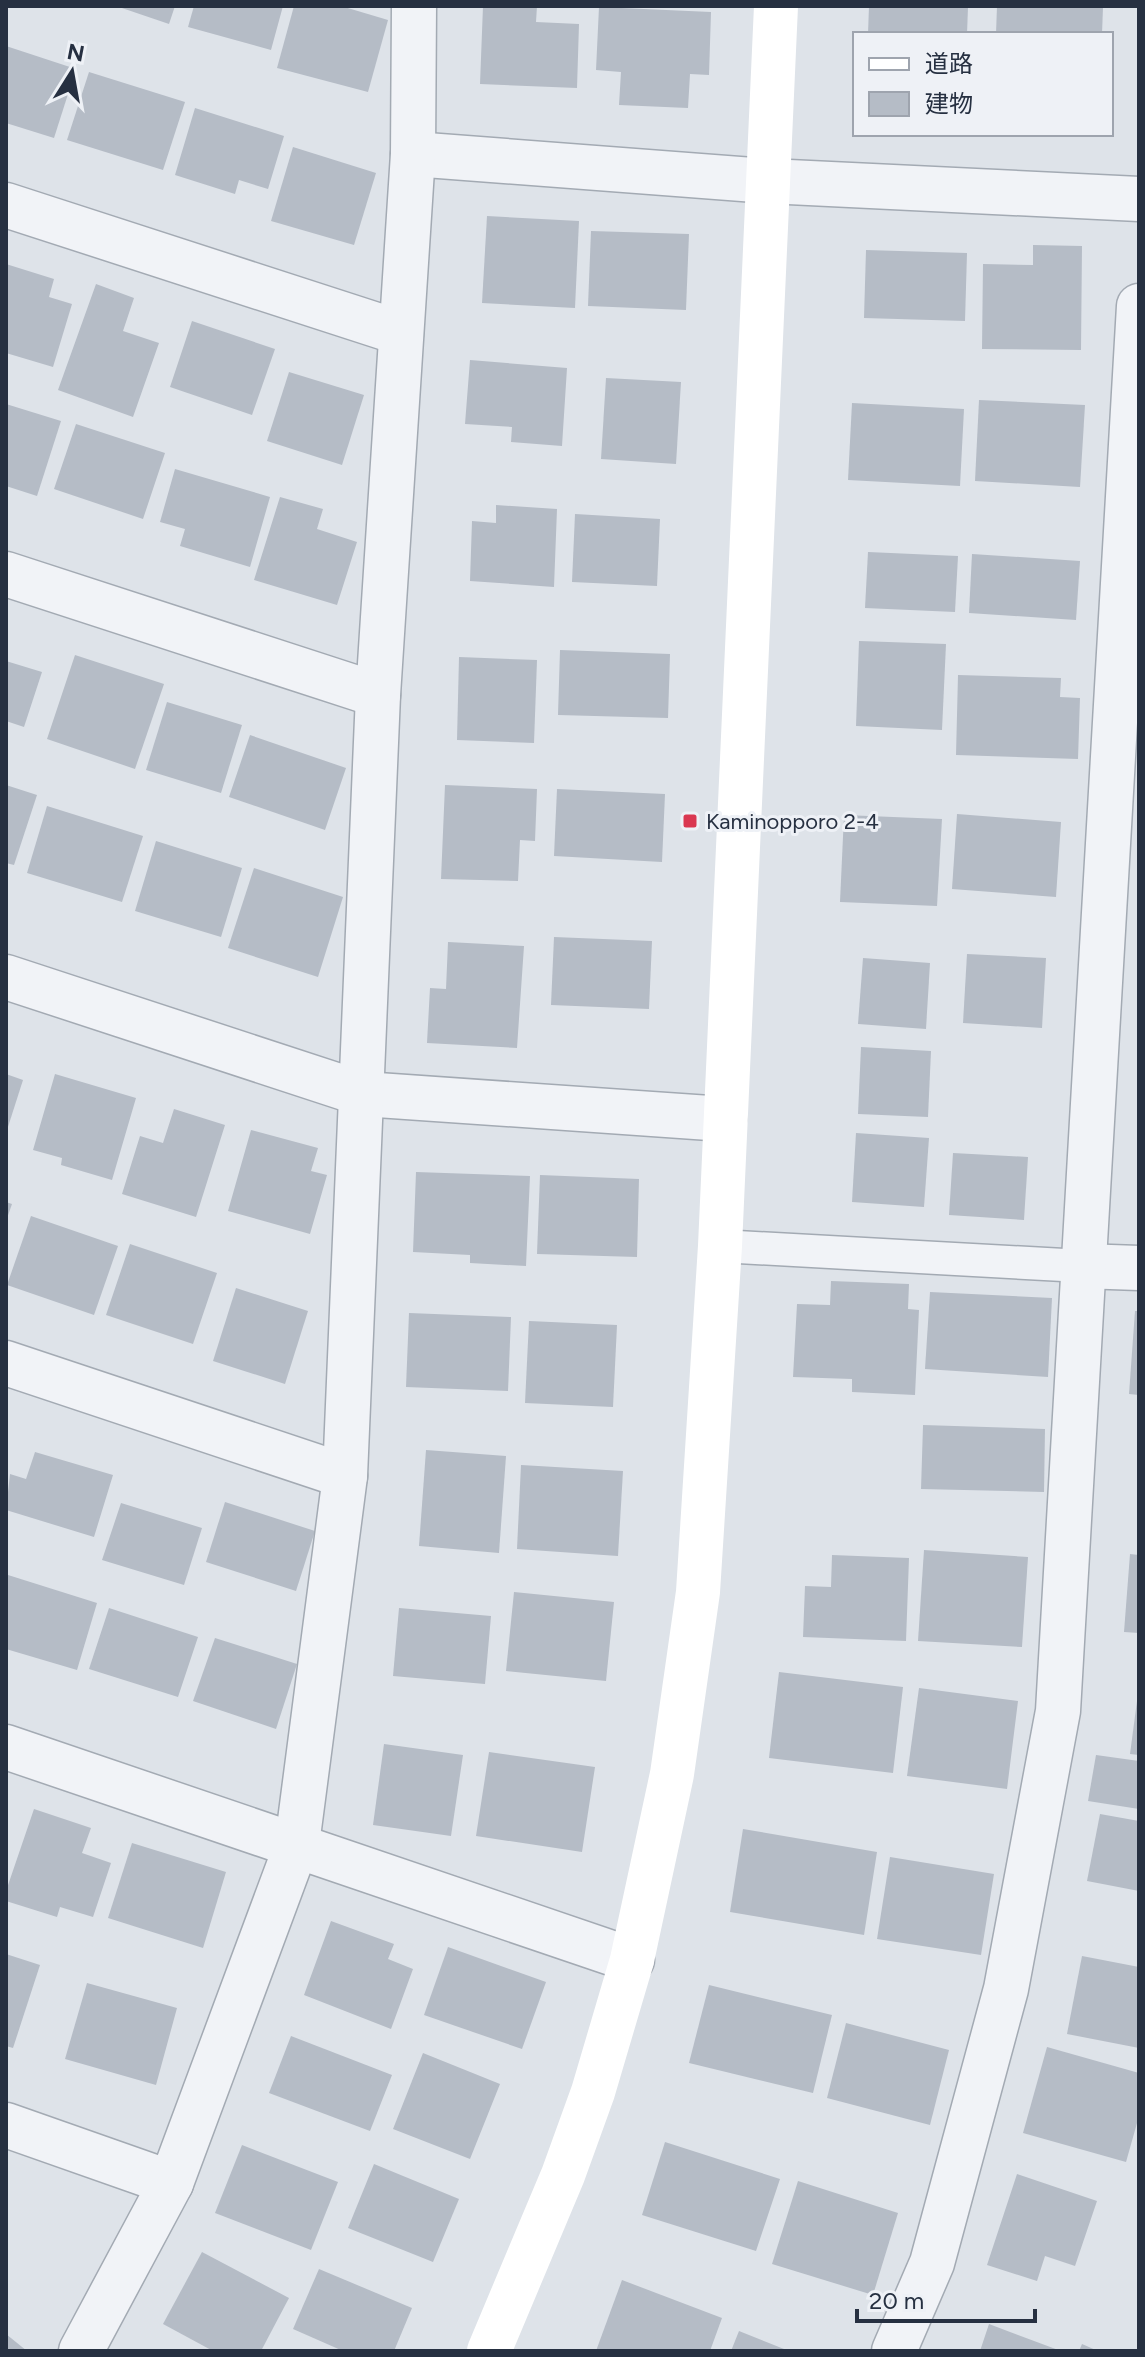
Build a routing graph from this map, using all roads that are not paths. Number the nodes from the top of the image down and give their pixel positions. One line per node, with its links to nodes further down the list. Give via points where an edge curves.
1 (414, 6): 3 (street)
2 (776, 6): 4 (street)
3 (413, 154): 4 (street); 8 (street)
4 (768, 181): 5 (street); 13 (street)
5 (1139, 199)
6 (6, 205): 8 (street)
7 (1139, 306): 15 (street)
8 (401, 333): 10 (street)
9 (6, 574): 10 (street)
10 (378, 695): 12 (street)
11 (6, 977): 12 (street)
12 (363, 1094): 13 (street); 18 (street)
13 (724, 1119): 14 (street)
14 (720, 1246): 15 (lane); 21 (street, via 698,1592 672,1774)
15 (1082, 1266): 16 (street); 26 (street, via 1058,1711 1006,1989 932,2263)
16 (1139, 1268)
17 (6, 1363): 18 (street)
18 (345, 1476): 20 (street)
19 (6, 1747): 20 (street)
20 (297, 1844): 21 (street); 23 (street)
21 (632, 1960): 25 (street, via 563,2175)
22 (6, 2125): 23 (street)
23 (171, 2183): 24 (street)
24 (81, 2351)
25 (489, 2351)
26 (894, 2351)

